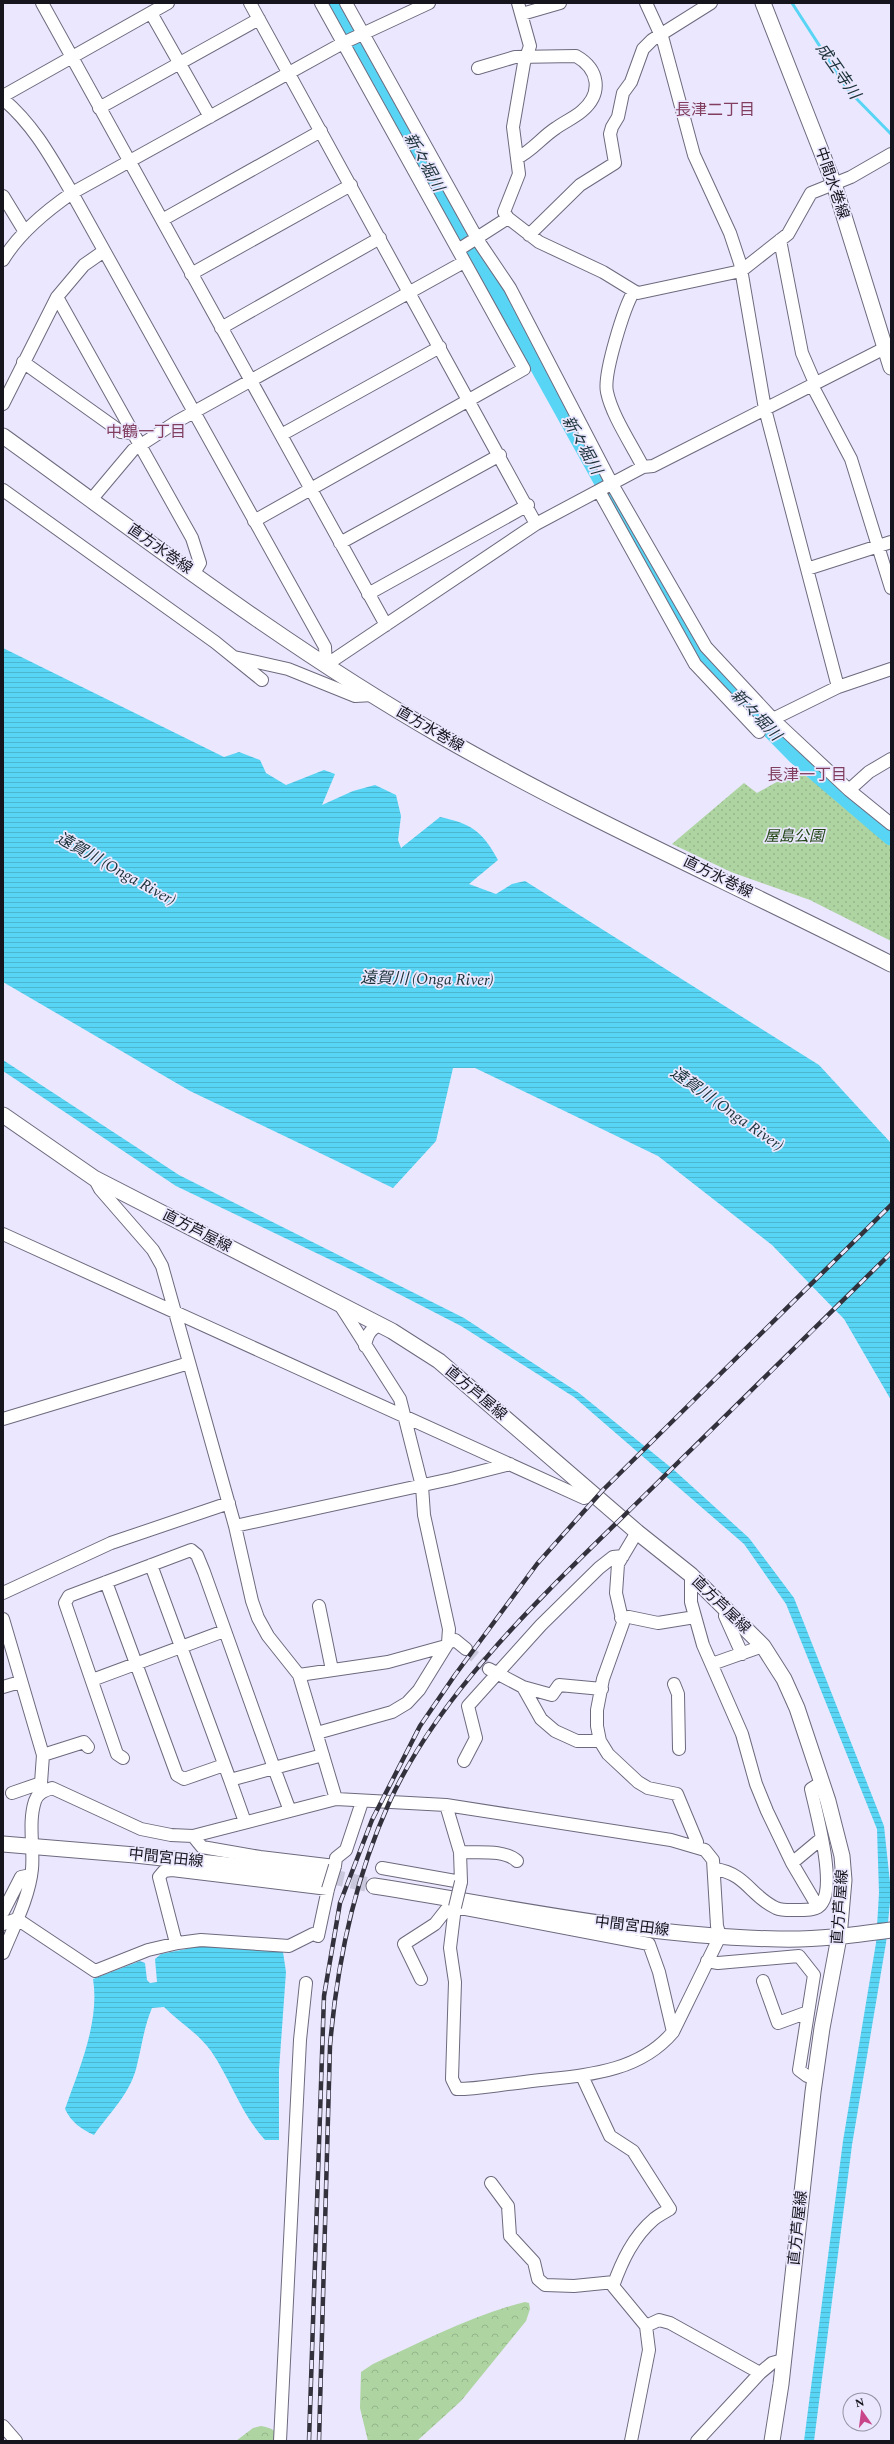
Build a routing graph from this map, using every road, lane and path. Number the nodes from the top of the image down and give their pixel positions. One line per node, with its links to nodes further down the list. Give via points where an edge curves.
1 (42, 3): 17 (street)
2 (168, 3): 12 (street)
3 (250, 3): 13 (street)
4 (321, 3): 16 (street)
5 (346, 3): 14 (street)
6 (429, 3): 14 (street)
7 (560, 3): 11 (street)
8 (646, 3): 15 (street)
9 (711, 3): 15 (street)
10 (763, 3): 30 (main road, 中間水巻線)
11 (520, 8): 18 (street, via 530,46)
12 (151, 13): 17 (street); 19 (street)
13 (259, 19): 19 (street); 21 (street)
14 (362, 33): 16 (street); 39 (street)
15 (659, 36): 37 (street, via 643,49 631,82 623,93 618,117 610,134 615,163 580,185); 45 (street, via 694,155 730,233)
16 (345, 42): 21 (street); 41 (street)
17 (71, 57): 22 (street); 24 (street)
18 (525, 57): 20 (street, via 515,57); 28 (street, via 513,127); 28 (street, via 576,56 590,67 596,80 592,96 584,108)
19 (179, 63): 24 (street); 25 (street)
20 (478, 68)
21 (289, 74): 25 (street); 26 (street)
22 (3, 96)
23 (3, 99): 32 (street, via 38,136)
24 (99, 108): 29 (street)
25 (210, 117): 29 (street)
26 (321, 131): 31 (street); 35 (street)
27 (891, 154): 30 (street, via 851,178)
28 (517, 158): 34 (street, via 519,174 504,212)
29 (129, 162): 32 (street); 35 (street)
30 (834, 184): 40 (street, via 811,193 788,234); 51 (main road, 中間水巻線)
31 (351, 185): 38 (street); 46 (street)
32 (72, 193): 36 (street, via 47,211); 42 (street)
33 (3, 196): 36 (street)
34 (508, 218): 37 (street); 39 (street)
35 (162, 220): 46 (street)
36 (25, 232): 43 (street)
37 (529, 235): 47 (street, via 550,249 608,275)
38 (380, 238): 48 (street); 50 (street)
39 (476, 239): 41 (street); 67 (street, via 510,288)
40 (780, 240): 45 (street); 56 (street, via 802,353)
41 (460, 248): 44 (street)
42 (104, 251): 49 (street, via 84,265); 60 (street)
43 (3, 260)
44 (464, 262): 48 (street); 57 (street, via 524,369)
45 (741, 271): 47 (street, via 688,284 638,293); 59 (street)
46 (191, 274): 50 (street)
47 (634, 291): 66 (street, via 609,364 606,391)
48 (410, 294): 52 (street); 55 (street)
49 (58, 297): 53 (street); 61 (street)
50 (221, 328): 55 (street)
51 (888, 346): 54 (main road, 中間水巻線); 56 (street)
52 (440, 347): 57 (street); 63 (street)
53 (24, 362): 58 (street); 61 (street, via 122,432)
54 (891, 367)
55 (251, 382): 60 (street); 63 (street)
56 (815, 383): 59 (street); 76 (street, via 814,389 851,459)
57 (470, 401): 65 (street); 69 (street)
58 (3, 404)
59 (765, 409): 66 (street, via 660,462); 77 (street)
60 (194, 413): 64 (street); 72 (street)
61 (134, 433): 64 (street)
62 (3, 436): 70 (main road, 直方水巻線)
63 (281, 436): 69 (street)
64 (140, 445): 70 (street, via 104,482); 78 (street, via 198,551 200,563)
65 (500, 455): 71 (street); 75 (street)
66 (643, 467): 67 (street)
67 (606, 488): 73 (street); 88 (street, via 706,647); 89 (street, via 695,664)
68 (3, 490): 82 (street)
69 (310, 490): 72 (street); 75 (street)
70 (91, 500): 78 (main road, 直方水巻線)
71 (528, 505): 73 (street); 80 (street)
72 (254, 521): 83 (street, via 325,647)
73 (536, 524): 81 (street)
74 (891, 542): 76 (street)
75 (340, 543): 80 (street)
76 (878, 547): 77 (street); 79 (street)
77 (807, 569): 86 (street)
78 (194, 573): 83 (main road, 直方水巻線)
79 (891, 588)
80 (368, 594): 81 (street)
81 (386, 625): 83 (street)
82 (234, 657): 85 (street); 87 (street, via 288,670 355,696)
83 (326, 665): 87 (main road, 直方水巻線)
84 (891, 668): 86 (street)
85 (262, 680)
86 (838, 687): 88 (street)
87 (373, 695): 93 (main road, 直方水巻線, via 522,782)
88 (773, 718): 91 (street)
89 (759, 732)
90 (891, 759): 91 (street, via 869,772)
91 (849, 790): 92 (street)
92 (891, 824)
93 (891, 964)
94 (3, 1115): 95 (main road, 直方芦屋線)
95 (94, 1178): 97 (main road, 直方芦屋線); 98 (street, via 100,1189 153,1250 162,1266)
96 (5, 1237): 98 (street)
97 (340, 1305): 99 (main road, 直方芦屋線); 100 (street)
98 (177, 1314): 101 (street); 102 (street)
99 (380, 1325): 100 (street, via 373,1328); 106 (main road, 直方芦屋線, via 440,1361)
100 (364, 1346): 102 (street, via 400,1399)
101 (190, 1363): 103 (street); 107 (street)
102 (406, 1417): 104 (street); 105 (street)
103 (3, 1419)
104 (510, 1464): 105 (street); 106 (street, via 584,1498)
105 (422, 1486): 108 (street); 121 (street, via 424,1515 449,1629)
106 (594, 1495): 109 (main road, 直方芦屋線)
107 (229, 1503): 108 (street); 114 (street, via 111,1543)
108 (235, 1526): 130 (street, via 258,1618)
109 (637, 1532): 110 (street); 112 (main road, 直方芦屋線)
110 (623, 1556): 118 (street, via 618,1564 616,1577 616,1593); 129 (street, via 613,1557 599,1568)
111 (151, 1565): 113 (street); 120 (street, via 191,1550 197,1555); 123 (street)
112 (691, 1575): 117 (street); 122 (main road, 直方芦屋線)
113 (106, 1582): 126 (street); 131 (street, via 69,1596 65,1603)
114 (3, 1593)
115 (319, 1606): 128 (street)
116 (724, 1616): 125 (street)
117 (694, 1617): 118 (street, via 658,1623 629,1616); 127 (street)
118 (622, 1618): 136 (street, via 623,1623)
119 (3, 1619): 132 (street)
120 (224, 1631): 123 (street); 146 (street)
121 (447, 1644): 124 (street, via 456,1640); 128 (street, via 388,1662); 137 (street, via 419,1690 407,1703 392,1712)
122 (764, 1646): 125 (street); 148 (main road, 直方芦屋線, via 784,1679 797,1708)
123 (181, 1648): 126 (street); 145 (street)
124 (466, 1648)
125 (742, 1654): 127 (street)
126 (136, 1664): 131 (street); 145 (street, via 177,1775 184,1779)
127 (712, 1664): 163 (street, via 742,1734 756,1784)
128 (332, 1670): 130 (street)
129 (493, 1671): 135 (street); 144 (street, via 468,1706 476,1738)
130 (299, 1676): 137 (street)
131 (92, 1680): 143 (street, via 117,1754)
132 (20, 1682): 134 (street); 141 (street)
133 (674, 1684): 140 (street, via 678,1694)
134 (3, 1687)
135 (523, 1687): 136 (street, via 552,1695 559,1685); 138 (street, via 541,1719 555,1731 577,1741)
136 (602, 1689): 138 (street, via 597,1710)
137 (318, 1733): 142 (street)
138 (600, 1741): 160 (street, via 608,1754 638,1782 677,1794 697,1842)
139 (88, 1747): 141 (street, via 84,1742)
140 (680, 1749)
141 (43, 1755): 149 (street)
142 (324, 1755): 146 (street); 151 (street)
143 (123, 1758)
144 (464, 1761)
145 (224, 1765): 147 (street)
146 (274, 1768): 147 (street); 154 (street)
147 (230, 1780): 155 (street)
148 (822, 1782): 157 (street, via 811,1789); 177 (main road, 直方芦屋線, via 842,1856)
149 (42, 1787): 150 (street); 156 (street, via 52,1788 141,1829); 159 (street, via 35,1802)
150 (12, 1793)
151 (336, 1799): 152 (street); 154 (street)
152 (362, 1802): 153 (street); 167 (street, via 346,1850 336,1858)
153 (446, 1805): 160 (street); 161 (street)
154 (290, 1811): 155 (street)
155 (245, 1822): 156 (street)
156 (193, 1836): 167 (street, via 202,1847 260,1857)
157 (822, 1838): 163 (street); 170 (street, via 826,1892)
158 (3, 1844): 159 (main road, 中間宮田線)
159 (32, 1845): 166 (street); 167 (main road, 中間宮田線)
160 (696, 1846): 165 (street, via 710,1856)
161 (460, 1852): 162 (street, via 503,1854); 168 (street)
162 (517, 1861)
163 (792, 1863): 170 (street)
164 (382, 1868): 168 (street)
165 (715, 1869): 170 (street, via 735,1874 776,1908 807,1910); 176 (street, via 717,1926)
166 (31, 1875): 172 (street, via 22,1877); 173 (street, via 29,1889)
167 (331, 1877): 178 (street, via 318,1936 313,1934 289,1946 201,1940); 178 (street, via 164,1871 159,1877)
168 (461, 1882): 171 (street, bridge)
169 (374, 1886): 176 (main road, 中間宮田線, via 598,1922)
170 (818, 1907)
171 (455, 1908): 181 (street, via 446,1910 435,1924 404,1944); 185 (street, via 649,1944 659,1972); 186 (street, via 450,1948 455,1982 452,2079 457,2089 496,2087)
172 (3, 1912)
173 (17, 1919): 174 (street); 178 (street, via 95,1971 148,1950); 179 (street)
174 (3, 1924)
175 (891, 1930): 177 (main road, 中間宮田線)
176 (720, 1936): 177 (main road, 中間宮田線, via 779,1939); 180 (street)
177 (846, 1936): 187 (main road, 直方芦屋線)
178 (176, 1943)
179 (3, 1953)
180 (707, 1961): 184 (street, via 718,1963 799,1956 814,1976); 185 (street)
181 (421, 1979)
182 (763, 1980): 184 (street, via 778,2024)
183 (306, 1983): 195 (street, via 300,2040)
184 (808, 2012): 187 (street, via 799,2070)
185 (673, 2032): 186 (street, via 664,2043 624,2066)
186 (582, 2076): 189 (street, via 610,2136 633,2151 670,2208 655,2218 635,2240 620,2264)
187 (815, 2078): 191 (main road, 直方芦屋線)
188 (491, 2183): 189 (street, via 508,2206 510,2236 534,2262 538,2279 545,2285 574,2286)
189 (614, 2282): 190 (street, via 612,2286)
190 (646, 2326): 192 (street, via 659,2320 670,2323); 196 (street, via 649,2350)
191 (783, 2360): 192 (street, via 772,2363); 198 (main road, 直方芦屋線)
192 (760, 2372): 197 (street)
193 (3, 2426): 194 (street)
194 (13, 2440)
195 (280, 2441)
196 (631, 2441)
197 (697, 2441)
198 (772, 2441)

